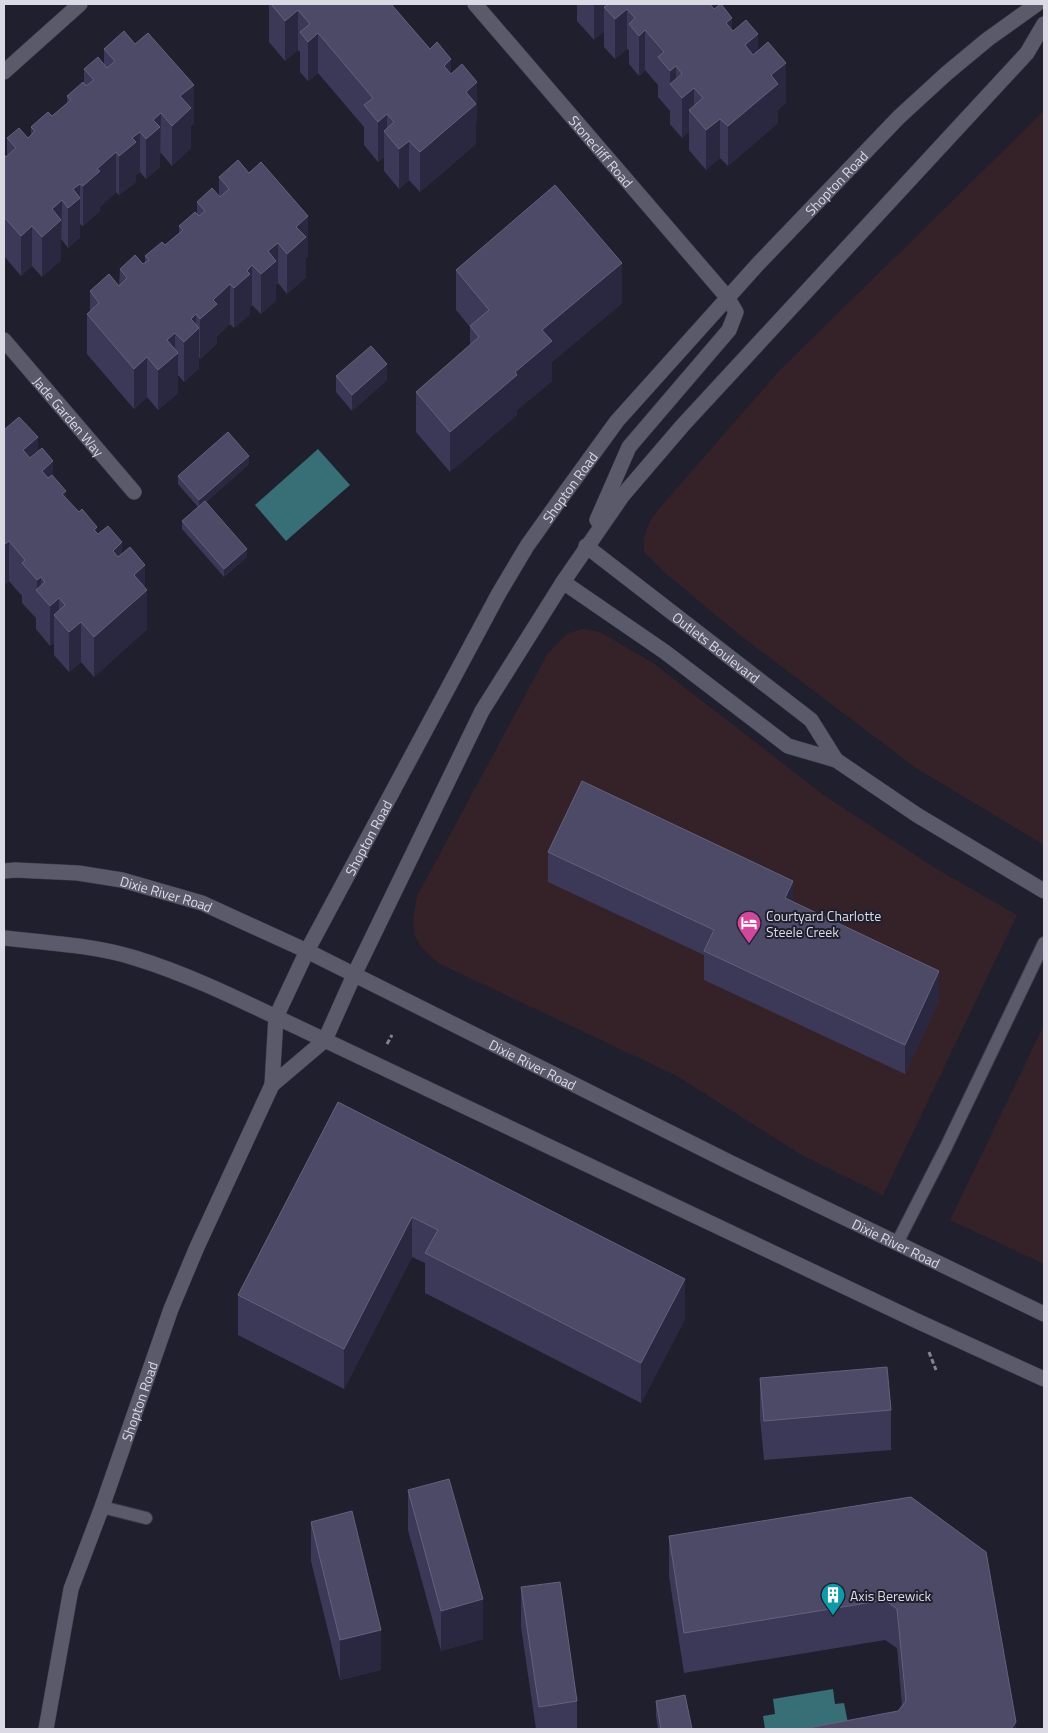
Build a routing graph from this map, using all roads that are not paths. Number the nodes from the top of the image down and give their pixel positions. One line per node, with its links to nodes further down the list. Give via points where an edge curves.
1 (80, 4): 5 (street)
2 (476, 4): 6 (street, Stonecliff Road)
3 (1037, 4): 6 (street, Shopton Road, via 988,39 900,116)
4 (1044, 24): 9 (street, Shopton Road, via 1026,54 683,425 623,495)
5 (4, 72)
6 (727, 297): 9 (street, via 736,312 729,330 629,447); 16 (street, Shopton Road, via 617,421 528,546 499,593)
7 (4, 340): 8 (street, Jade Garden Way)
8 (134, 492)
9 (586, 546): 10 (street, Shopton Road); 11 (street, Outlets Boulevard, via 811,720)
10 (562, 582): 11 (street, Outlets Boulevard, via 665,652 788,746); 17 (street, Shopton Road, via 482,711)
11 (836, 760): 13 (street, Outlets Boulevard, via 917,815)
12 (4, 872): 16 (street, Dixie River Road, via 78,873 122,880 202,903)
13 (1044, 891)
14 (4, 938): 18 (street, via 83,946 134,958 184,975)
15 (1044, 943): 21 (lane)
16 (307, 951): 17 (street, Dixie River Road); 18 (street, Shopton Road)
17 (354, 975): 19 (street, Shopton Road); 21 (street, Dixie River Road)
18 (276, 1017): 19 (street); 20 (street, Shopton Road)
19 (325, 1040): 20 (street, Shopton Road); 23 (street)
20 (272, 1085): 24 (street, Shopton Road, via 171,1308)
21 (897, 1244): 22 (street, Dixie River Road)
22 (1044, 1314)
23 (1044, 1379)
24 (102, 1507): 25 (lane); 26 (street, Shopton Road, via 71,1589)
25 (146, 1518)
26 (46, 1729)

